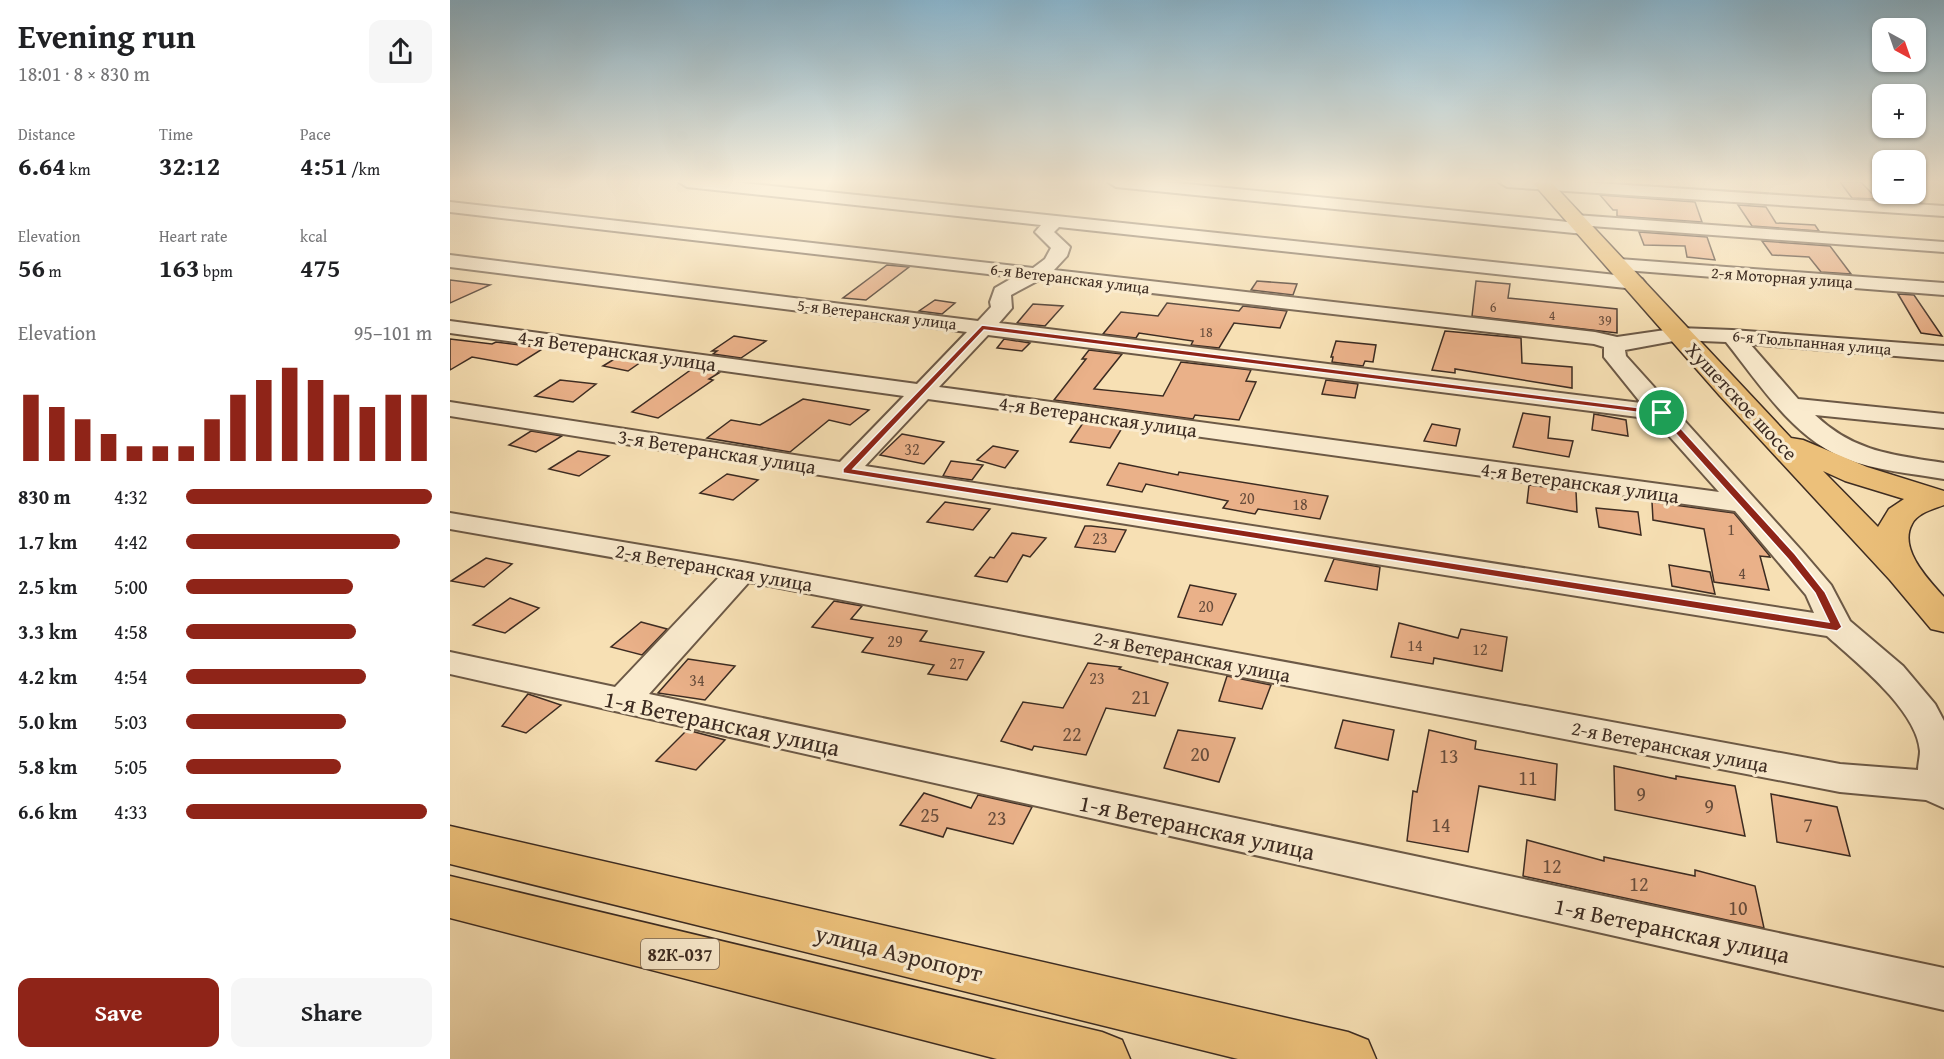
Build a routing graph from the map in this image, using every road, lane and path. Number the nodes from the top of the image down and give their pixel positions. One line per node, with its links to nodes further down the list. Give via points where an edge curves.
1 (664, 231): 9 (street, 6-я Ветеранская улица)
2 (1045, 231): 9 (street, via 1058,243 1060,251)
3 (1152, 231): 10 (street)
4 (1586, 231): 8 (main road, Хушетское шоссе)
5 (1686, 231): 6 (street)
6 (1944, 247)
7 (450, 261): 13 (street, 5-я Ветеранская улица)
8 (1619, 265): 10 (main road, Хушетское шоссе); 11 (street, 2-я Моторная улица)
9 (1038, 274): 13 (street, via 1002,292 1002,308); 17 (street, 6-я Ветеранская улица, via 1594,338)
10 (1635, 283): 15 (main road, Хушетское шоссе)
11 (1944, 289)
12 (450, 327): 19 (street, 4-я Ветеранская улица)
13 (982, 327): 19 (street); 22 (street, 5-я Ветеранская улица)
14 (1865, 333): 15 (street, via 1719,321 1705,322)
15 (1679, 334): 16 (street, 6-я Тюльпанная улица); 17 (street); 24 (main road, Хушетское шоссе)
16 (1732, 336): 18 (street, 6-я Тюльпанная улица); 20 (street)
17 (1617, 344): 22 (street, via 1615,357)
18 (1944, 353)
19 (921, 392): 25 (street); 28 (street, 4-я Ветеранская улица)
20 (1792, 406): 23 (street); 27 (street, via 1843,448)
21 (450, 409): 25 (street, 3-я Ветеранская улица)
22 (1662, 413): 28 (street)
23 (1944, 420)
24 (1775, 437): 26 (main road, Хушетское шоссе); 27 (main road, via 1856,474)
25 (846, 471): 33 (street, 3-я Ветеранская улица)
26 (1823, 488): 27 (main road); 31 (main road, Хушетское шоссе)
27 (1941, 489): 31 (main road, via 1905,510 1894,524 1892,544)
28 (1746, 504): 33 (street, via 1820,592)
29 (450, 521): 30 (street, 2-я Ветеранская улица)
30 (742, 571): 35 (street); 36 (street, 2-я Ветеранская улица, via 1840,778)
31 (1902, 572): 32 (main road, Хушетское шоссе)
32 (1944, 620)
33 (1837, 627): 36 (street, via 1891,674 1923,713 1938,750)
34 (450, 663): 35 (street, 1-я Ветеранская улица)
35 (621, 702): 39 (street, 1-я Ветеранская улица)
36 (1939, 790)
37 (450, 845): 41 (main road, улица Аэропорт)
38 (450, 897): 40 (main road, 82К-037)
39 (1944, 989)
40 (1102, 1059)
41 (1348, 1059)

